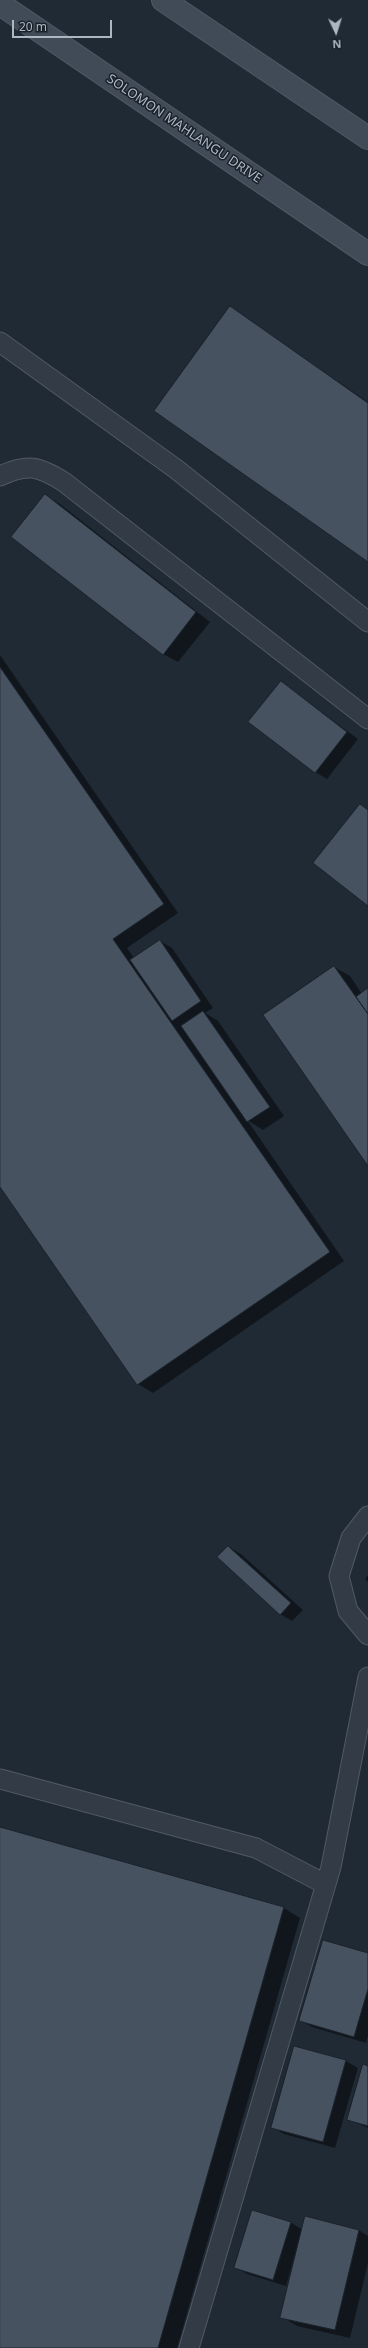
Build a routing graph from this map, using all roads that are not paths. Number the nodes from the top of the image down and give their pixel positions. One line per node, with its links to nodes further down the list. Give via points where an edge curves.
1 (163, 0): 3 (main road)
2 (0, 4): 4 (main road, SOLOMON MAHLANGU DRIVE)
3 (368, 138)
4 (368, 254)
5 (0, 342): 7 (lane, via 176,469)
6 (0, 476): 8 (lane, via 12,470 30,467 46,470)
7 (368, 622)
8 (368, 719)
9 (368, 1516): 10 (lane, via 351,1538 339,1576 348,1611)
10 (368, 1635)
11 (368, 1677): 13 (lane, via 350,1760 338,1835)
12 (0, 1780): 13 (lane, via 256,1848)
13 (325, 1884): 14 (lane)
14 (189, 2348)

